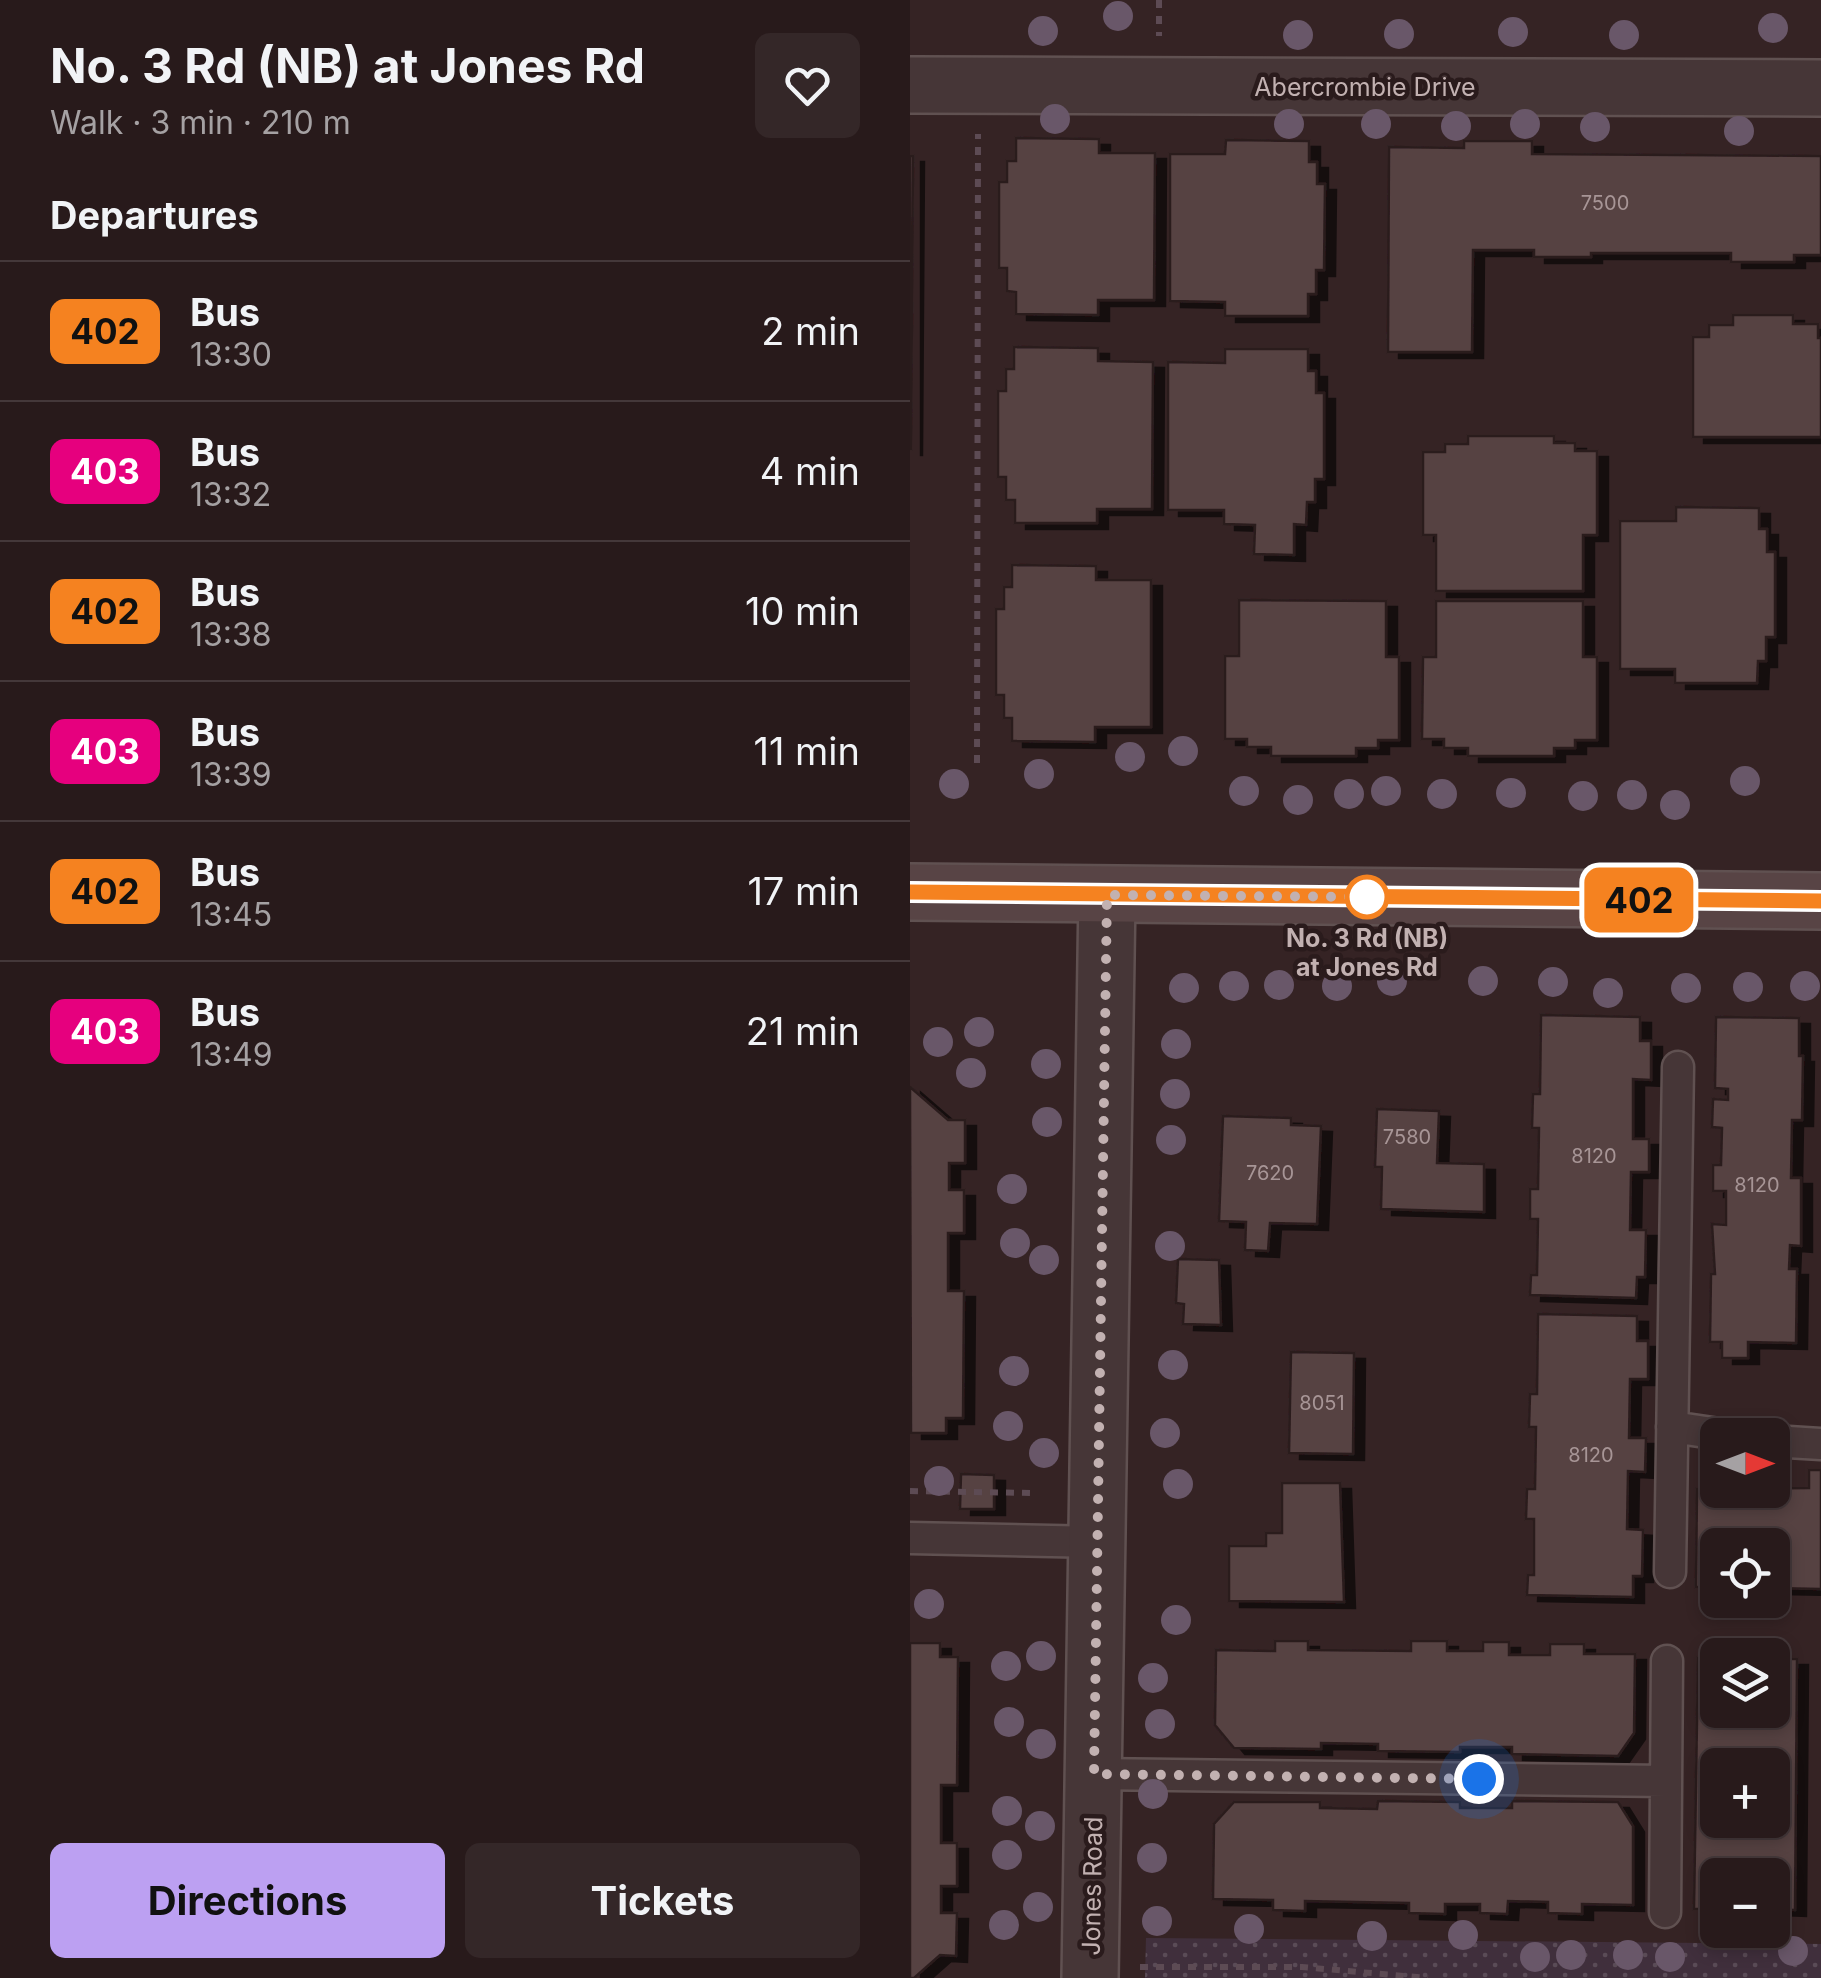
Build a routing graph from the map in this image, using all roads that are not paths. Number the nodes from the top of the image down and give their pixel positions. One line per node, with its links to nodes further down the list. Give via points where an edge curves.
1 (910, 85): 2 (street, Abercrombie Drive)
2 (1821, 88)
3 (910, 892): 4 (main road)
4 (1107, 895): 5 (main road); 12 (street, Jones Road)
5 (1821, 901)
6 (1678, 1067): 7 (lane)
7 (1672, 1427): 8 (lane); 13 (lane)
8 (1700, 1431)
9 (1790, 1443): 10 (lane)
10 (1821, 1444)
11 (910, 1538): 12 (lane)
12 (1099, 1542): 15 (street, Jones Road)
13 (1670, 1572)
14 (1667, 1661): 16 (lane)
15 (1094, 1774): 16 (lane); 18 (street, Jones Road)
16 (1666, 1781): 17 (lane)
17 (1665, 1912)
18 (1114, 1972)

